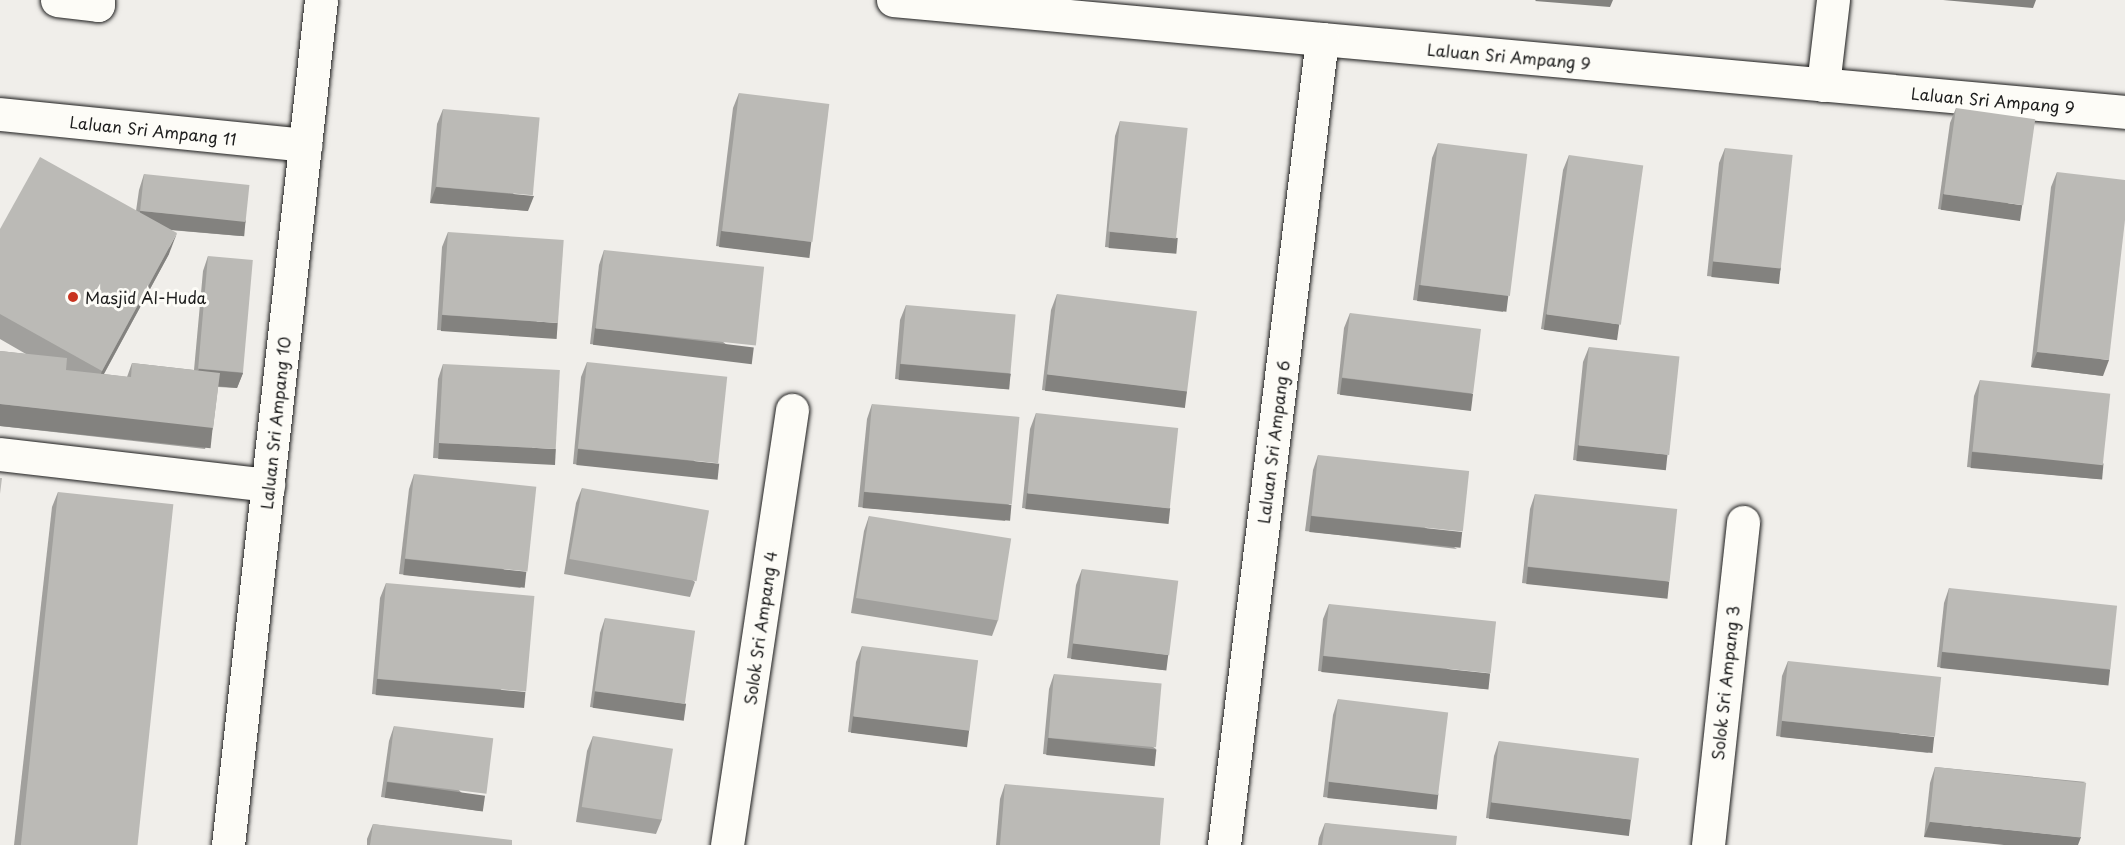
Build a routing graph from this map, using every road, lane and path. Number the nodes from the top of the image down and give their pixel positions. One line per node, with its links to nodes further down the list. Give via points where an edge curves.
1 (57, 0): 2 (street, via 98,6)
2 (99, 0)
3 (321, 0): 10 (street, Laluan Sri Ampang 10)
4 (893, 0): 6 (street, Laluan Sri Ampang 9)
5 (1833, 0): 7 (street)
6 (1322, 39): 7 (street, Laluan Sri Ampang 9); 17 (street, Laluan Sri Ampang 6)
7 (1823, 85): 8 (street, Laluan Sri Ampang 9)
8 (2125, 112)
9 (0, 114): 10 (street, Laluan Sri Ampang 11)
10 (305, 145): 13 (street, Laluan Sri Ampang 10)
11 (792, 410): 16 (street, Solok Sri Ampang 4)
12 (0, 454): 13 (street)
13 (268, 485): 15 (street, Laluan Sri Ampang 10)
14 (1743, 522): 18 (street, Solok Sri Ampang 3)
15 (228, 845)
16 (728, 845)
17 (1224, 845)
18 (1708, 845)

